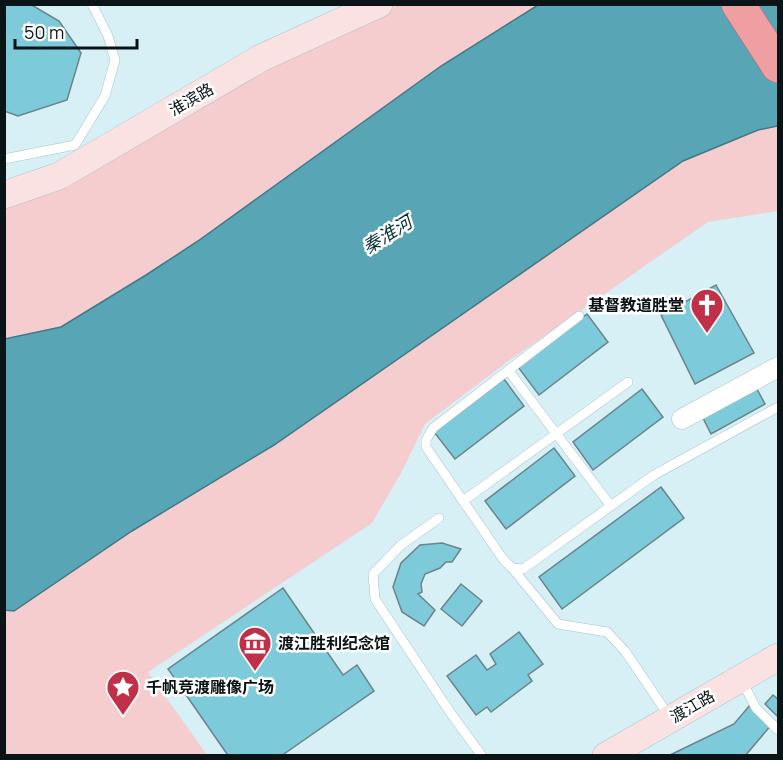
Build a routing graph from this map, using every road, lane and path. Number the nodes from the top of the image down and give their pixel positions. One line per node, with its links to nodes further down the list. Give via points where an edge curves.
1 (92, 4): 5 (lane, via 116,60 105,96 75,145)
2 (379, 4): 6 (street, 淮滨路, via 261,58 59,176)
3 (738, 4): 4 (highway)
4 (778, 66)
5 (4, 159)
6 (4, 195)
7 (579, 316): 9 (lane)
8 (778, 367): 12 (street)
9 (508, 370): 13 (lane, via 433,428 426,440 426,447); 14 (lane)
10 (628, 382): 13 (lane)
11 (778, 407): 14 (lane, via 654,475)
12 (682, 419)
13 (463, 501): 16 (lane)
14 (611, 506): 16 (lane, via 523,569)
15 (439, 518): 21 (lane, via 401,545 373,574 375,599)
16 (512, 568): 19 (lane, via 558,624 607,632 625,651)
17 (778, 657): 18 (street, 渡江路)
18 (741, 678): 19 (street, 渡江路); 20 (lane, via 756,708)
19 (671, 718): 22 (street, 渡江路)
20 (778, 730)
21 (482, 756)
22 (606, 756)

